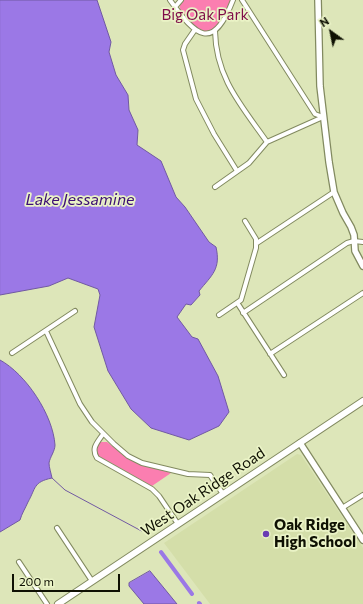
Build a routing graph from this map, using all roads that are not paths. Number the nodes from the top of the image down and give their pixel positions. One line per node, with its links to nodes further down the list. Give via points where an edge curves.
1 (170, 0): 6 (street)
2 (181, 0): 6 (street)
3 (234, 0): 8 (street)
4 (242, 0): 9 (street, via 315,114)
5 (318, 0): 9 (street)
6 (175, 7): 7 (street)
7 (194, 31): 8 (street); 11 (street, via 183,50 196,99 214,134)
8 (215, 31): 10 (street, via 215,48 220,68 228,85)
9 (323, 117): 10 (street); 13 (street)
10 (267, 142): 11 (street, via 249,163)
11 (238, 171): 12 (street)
12 (215, 187)
13 (334, 192): 15 (street, via 351,227); 17 (street)
14 (245, 221): 17 (street)
15 (354, 241): 16 (street); 18 (street, via 355,251); 22 (street, via 347,243)
16 (363, 242)
17 (257, 243): 20 (street)
18 (363, 266)
19 (363, 293): 26 (street)
20 (238, 304): 22 (street); 23 (street)
21 (74, 312): 24 (street)
22 (244, 313): 26 (street)
23 (219, 315)
24 (46, 331): 25 (street); 29 (street, via 80,404)
25 (12, 353)
26 (270, 354): 27 (street)
27 (284, 375)
28 (363, 401): 30 (main road, West Oak Ridge Road)
29 (103, 434): 31 (street, via 128,456 142,463 188,474 210,475); 34 (street, via 94,447 97,458 152,489)
30 (300, 443): 31 (main road, West Oak Ridge Road); 33 (street)
31 (223, 494): 34 (main road, West Oak Ridge Road)
32 (363, 495): 33 (street)
33 (342, 508): 36 (street)
34 (178, 524): 39 (main road, West Oak Ridge Road)
35 (57, 528): 39 (street)
36 (361, 532): 37 (street)
37 (363, 540)
38 (19, 562): 40 (street)
39 (92, 581): 41 (main road, West Oak Ridge Road)
40 (47, 604)
41 (58, 604)

